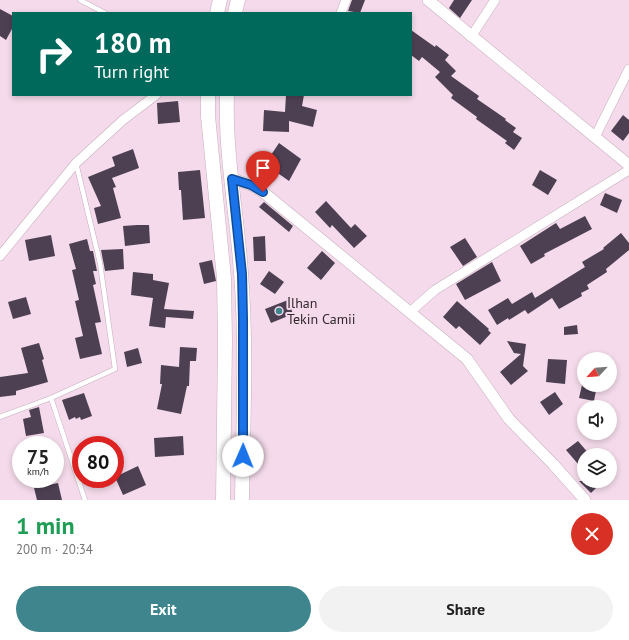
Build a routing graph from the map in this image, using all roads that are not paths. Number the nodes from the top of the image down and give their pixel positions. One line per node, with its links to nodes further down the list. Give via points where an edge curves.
1 (80, 0): 7 (lane)
2 (220, 0): 8 (highway)
3 (238, 0): 9 (highway)
4 (346, 0): 10 (street)
5 (428, 0): 11 (street)
6 (495, 0): 11 (street)
7 (103, 12)
8 (217, 12)
9 (235, 12)
10 (341, 12)
11 (471, 37): 16 (street)
12 (629, 69): 16 (street)
13 (155, 96): 17 (street, via 123,120)
14 (208, 96): 26 (highway, via 224,278)
15 (226, 96): 20 (highway)
16 (595, 137): 18 (street)
17 (76, 163): 21 (street); 23 (lane, via 100,263 115,369)
18 (629, 165)
19 (629, 170): 22 (street, via 435,290)
20 (232, 179): 22 (street, via 263,192); 27 (highway, via 242,274 244,334)
21 (0, 256)
22 (410, 312): 28 (street, via 467,359 509,419)
23 (51, 398): 24 (lane); 25 (lane)
24 (0, 417)
25 (85, 500)
26 (223, 500)
27 (242, 500)
28 (584, 500)

